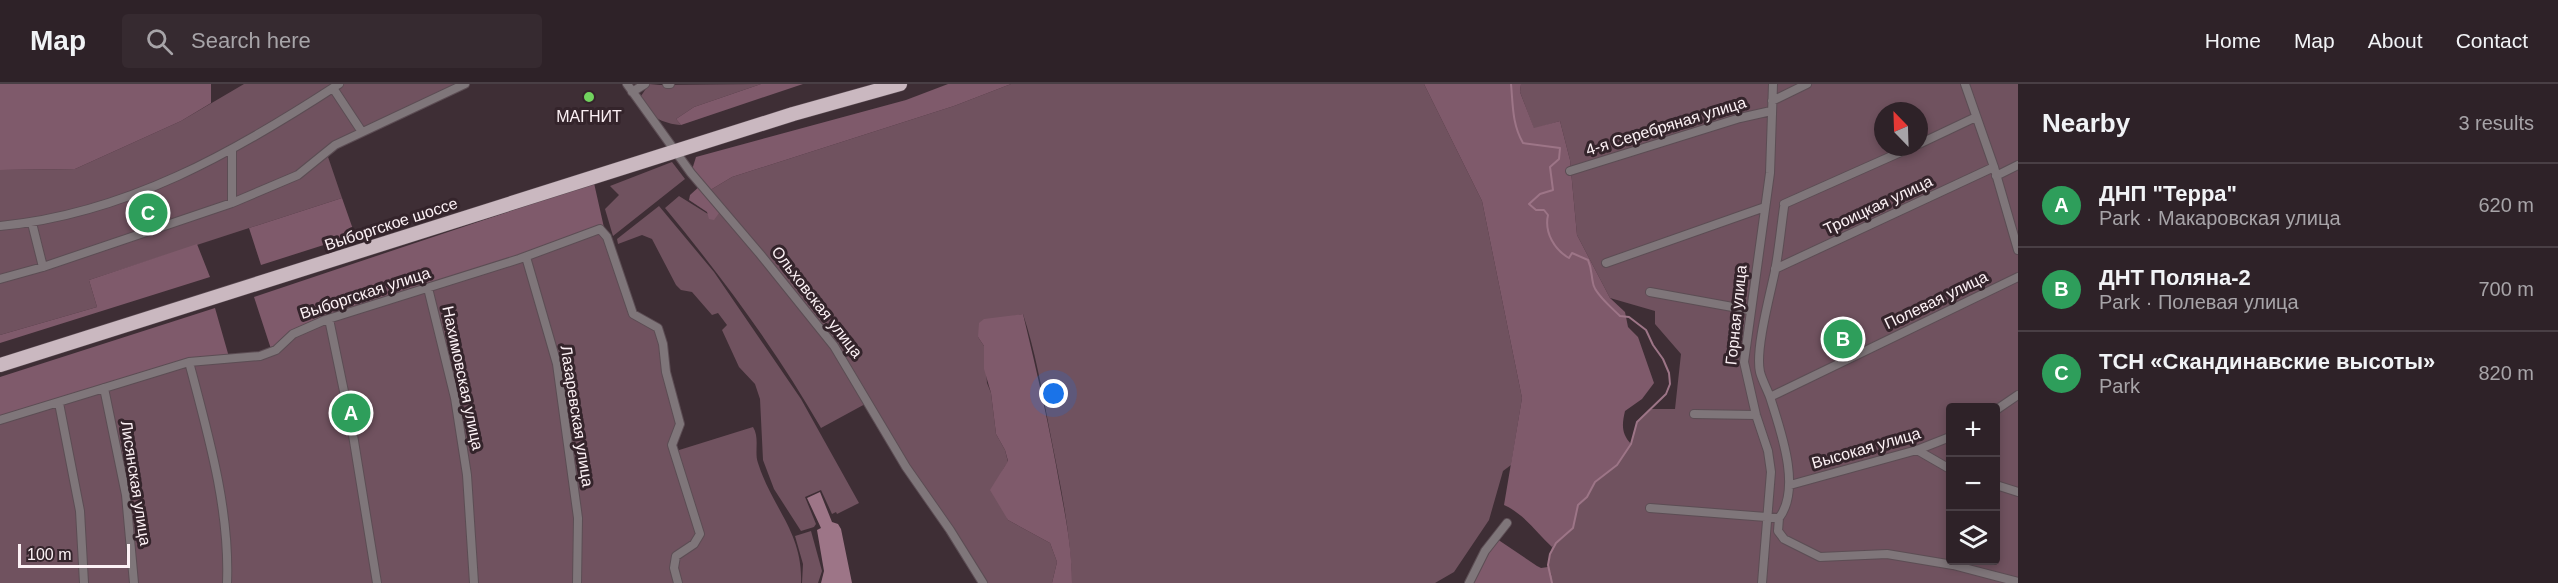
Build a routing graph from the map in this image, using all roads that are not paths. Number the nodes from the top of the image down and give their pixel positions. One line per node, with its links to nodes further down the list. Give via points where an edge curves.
1 (465, 84): 14 (street)
2 (645, 84): 9 (street)
3 (872, 84): 12 (main road, Выборгское шоссе)
4 (900, 84): 12 (main road, Выборгское шоссе)
5 (1773, 84): 10 (street, Горная улица)
6 (1807, 84): 10 (street)
7 (1965, 84): 13 (street)
8 (336, 86): 14 (street); 16 (street)
9 (630, 88): 17 (street, Ольховская улица)
10 (1772, 101): 11 (street, Горная улица)
11 (1771, 111): 20 (street, 4-я Серебряная улица); 23 (street, Горная улица)
12 (793, 114): 17 (main road, Выборгское шоссе)
13 (1976, 117): 15 (street); 21 (street)
14 (362, 132): 22 (street, via 335,145 298,175)
15 (1928, 140)
16 (232, 151): 22 (street); 24 (street, via 101,207)
17 (675, 151): 38 (main road, Выборгское шоссе); 65 (street, Ольховская улица, via 834,346 909,472)
18 (1892, 156): 30 (street, via 1784,206)
19 (2018, 165): 21 (street, Троицкая улица)
20 (1570, 171)
21 (1995, 172): 26 (street); 30 (street, Троицкая улица)
22 (232, 203): 29 (street)
23 (1765, 207): 28 (street); 35 (street, Горная улица)
24 (32, 223): 25 (street); 29 (street)
25 (0, 226)
26 (2018, 250)
27 (526, 256): 33 (street, Выборгская улица); 63 (street, Лазаревская улица, via 557,364 578,518); 64 (street, Выборгская улица, via 600,229 607,237 633,314 658,328 680,424 672,445 700,534 694,544 676,556)
28 (1606, 263)
29 (43, 267): 32 (street)
30 (1775, 270): 41 (street, via 1762,331 1759,368)
31 (2018, 277): 41 (street, Полевая улица)
32 (0, 279)
33 (428, 288): 36 (street, Выборгская улица); 62 (street, Нахимовская улица, via 455,398 466,464)
34 (1650, 292): 35 (street)
35 (1749, 310): 45 (street, Горная улица, via 1744,362)
36 (329, 319): 37 (street, Выборгская улица, via 293,334 276,350 260,356); 61 (street)
37 (189, 362): 39 (street, Выборгская улица); 60 (street, via 212,448 222,507)
38 (0, 365)
39 (104, 388): 42 (street, Выборгская улица); 59 (street, Лисянская улица, via 126,495)
40 (2018, 395): 43 (street)
41 (1770, 397): 50 (street)
42 (58, 403): 46 (street, Выборгская улица); 58 (street, via 80,511)
43 (2000, 407)
44 (1694, 414): 45 (street)
45 (1756, 415): 54 (street, Горная улица, via 1771,472)
46 (0, 420)
47 (1946, 439): 48 (street, Высокая улица)
48 (1917, 450): 49 (street); 50 (street, Высокая улица)
49 (1946, 468)
50 (1790, 485): 55 (street)
51 (2000, 487): 52 (street)
52 (2018, 492)
53 (1650, 508): 54 (street)
54 (1767, 517): 55 (street); 67 (street, Горная улица)
55 (1779, 518): 57 (street, via 1778,531 1784,539 1820,557 1887,554 1953,565)
56 (1507, 522): 66 (street, via 1485,551)
57 (2018, 582)
58 (84, 583)
59 (134, 583)
60 (227, 583)
61 (377, 583)
62 (474, 583)
63 (577, 583)
64 (678, 583)
65 (982, 583)
66 (1469, 583)
67 (1762, 583)

